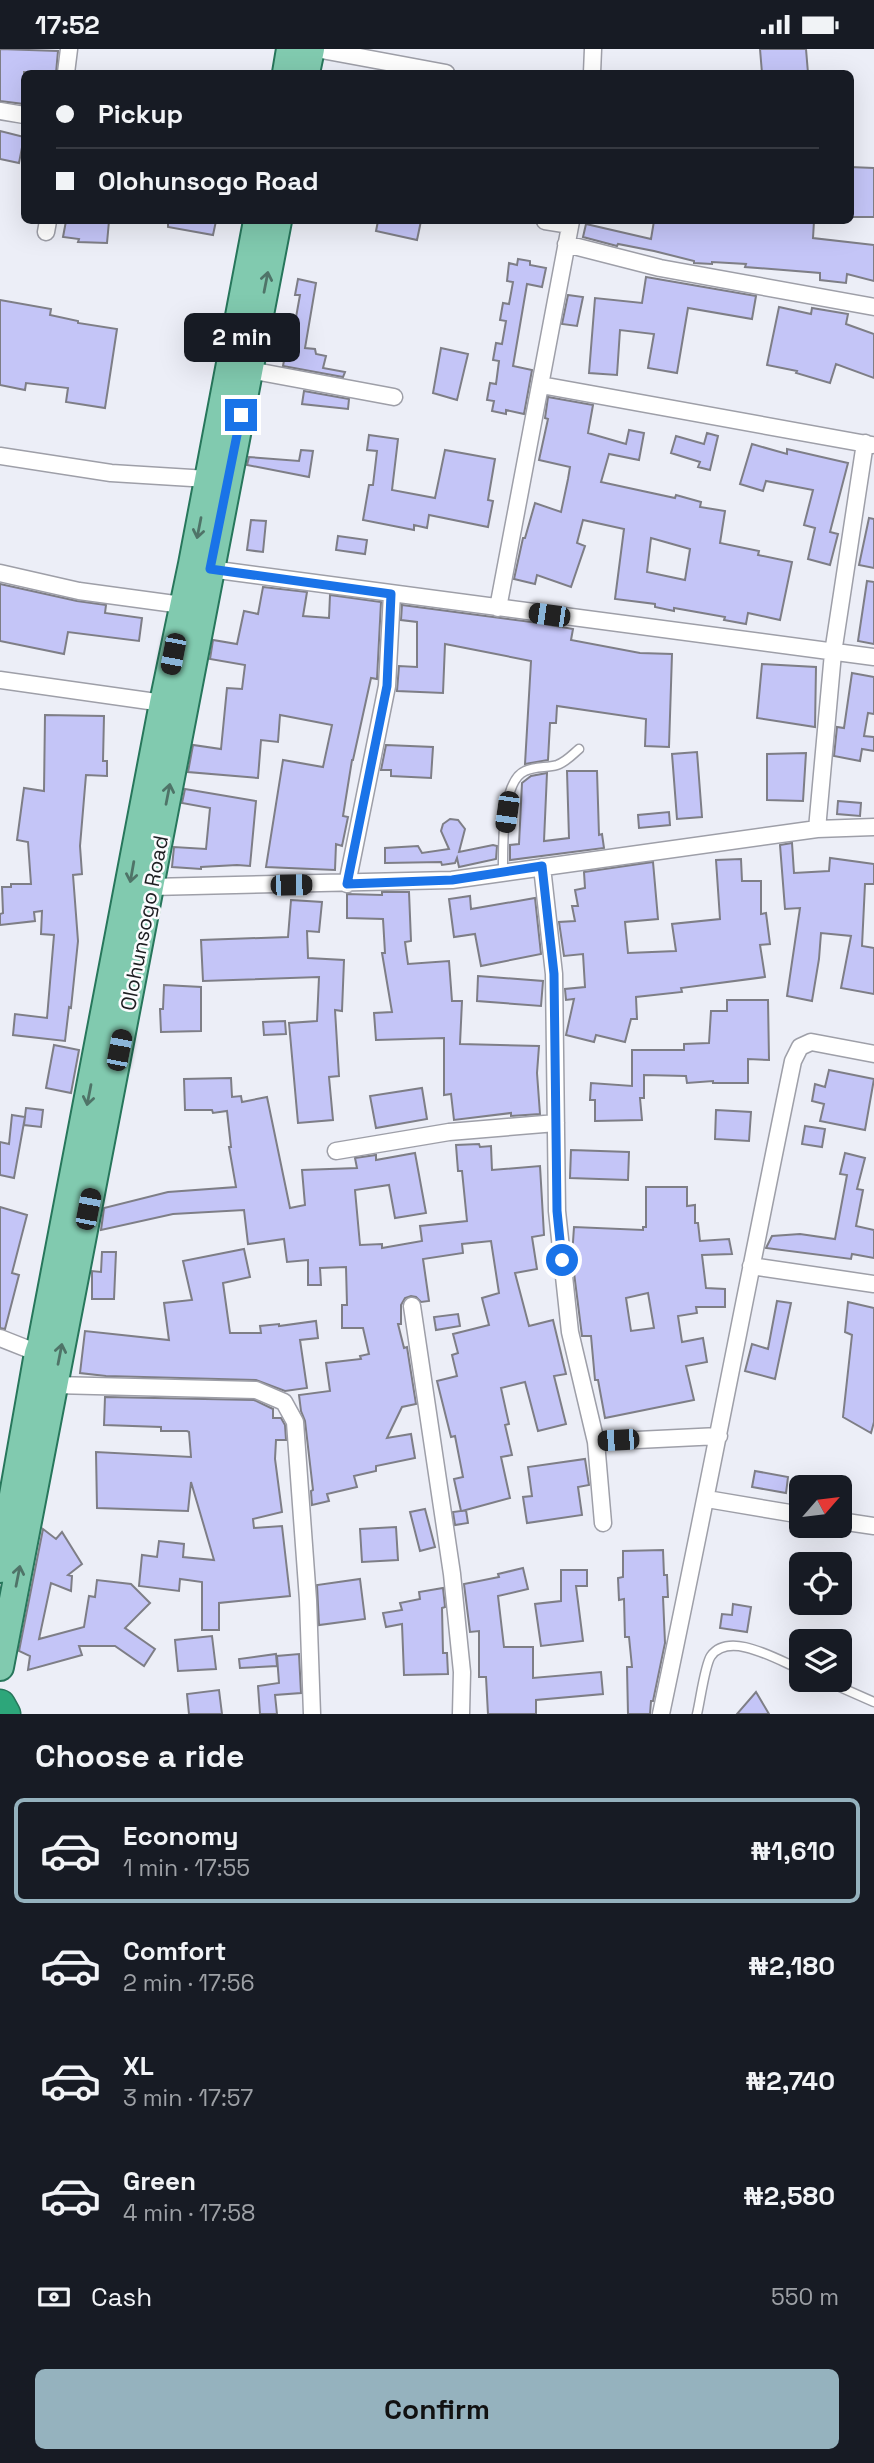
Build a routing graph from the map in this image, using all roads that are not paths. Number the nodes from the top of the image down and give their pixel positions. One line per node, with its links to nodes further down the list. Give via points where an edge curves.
1 (69, 49): 5 (street)
2 (290, 49): 6 (main road)
3 (313, 49): 7 (main road); 8 (street)
4 (593, 49): 9 (street)
5 (66, 70)
6 (286, 70)
7 (307, 70)
8 (429, 70)
9 (592, 70)
10 (0, 111): 11 (street)
11 (21, 114)
12 (256, 224): 22 (main road, Olohunsogo Road)
13 (277, 224): 17 (main road, Olohunsogo Road, one-way to 13)
14 (571, 224): 15 (street)
15 (566, 244): 16 (street, via 660,268); 18 (street)
16 (874, 307)
17 (249, 370): 19 (street); 23 (main road, Olohunsogo Road)
18 (541, 385): 20 (street); 27 (street)
19 (394, 397)
20 (869, 444): 28 (street)
21 (0, 456): 22 (street, via 111,473)
22 (208, 479): 26 (main road, Olohunsogo Road, one-way to 26)
23 (210, 569): 25 (street); 38 (main road, Olohunsogo Road, one-way to 23)
24 (0, 573): 26 (street, via 79,591)
25 (391, 594): 27 (street); 37 (street, via 387,686)
26 (182, 605): 31 (main road, Olohunsogo Road)
27 (498, 608): 28 (street)
28 (833, 653): 29 (street); 34 (street)
29 (874, 657)
30 (0, 680): 31 (street)
31 (163, 703): 41 (main road, Olohunsogo Road, one-way to 41)
32 (579, 749): 36 (lane, via 558,765 524,771 516,778 510,788)
33 (874, 827): 34 (street)
34 (817, 829): 35 (street)
35 (542, 866): 36 (street); 40 (street, via 554,974)
36 (503, 873): 37 (street)
37 (347, 884): 38 (street)
38 (151, 887): 41 (main road, Olohunsogo Road)
39 (874, 1053): 43 (street, via 811,1042 800,1047 793,1061)
40 (556, 1123): 42 (street, via 449,1132); 50 (street, via 557,1211 570,1332)
41 (93, 1128): 47 (main road, Olohunsogo Road); 48 (main road, Olohunsogo Road, one-way to 41)
42 (336, 1151)
43 (751, 1266): 44 (street); 49 (street)
44 (874, 1284)
45 (412, 1306): 65 (street, via 452,1574 462,1672)
46 (0, 1338): 47 (street)
47 (38, 1353): 51 (main road, Olohunsogo Road)
48 (54, 1385): 59 (main road, Olohunsogo Road, one-way to 48); 64 (street, via 256,1390 284,1402 295,1422)
49 (719, 1436): 50 (street); 52 (street)
50 (596, 1441): 54 (street)
51 (7, 1493): 57 (main road, Olohunsogo Road)
52 (707, 1499): 53 (street); 66 (street)
53 (789, 1513)
54 (603, 1523)
55 (852, 1523): 56 (street)
56 (874, 1526)
57 (0, 1569)
58 (789, 1665): 67 (lane, via 745,1646 729,1644 719,1649 710,1657)
59 (0, 1667)
60 (851, 1692): 61 (lane)
61 (874, 1702)
62 (0, 1705): 63 (highway)
63 (5, 1714)
64 (313, 1714)
65 (461, 1714)
66 (661, 1714)
67 (697, 1714)

